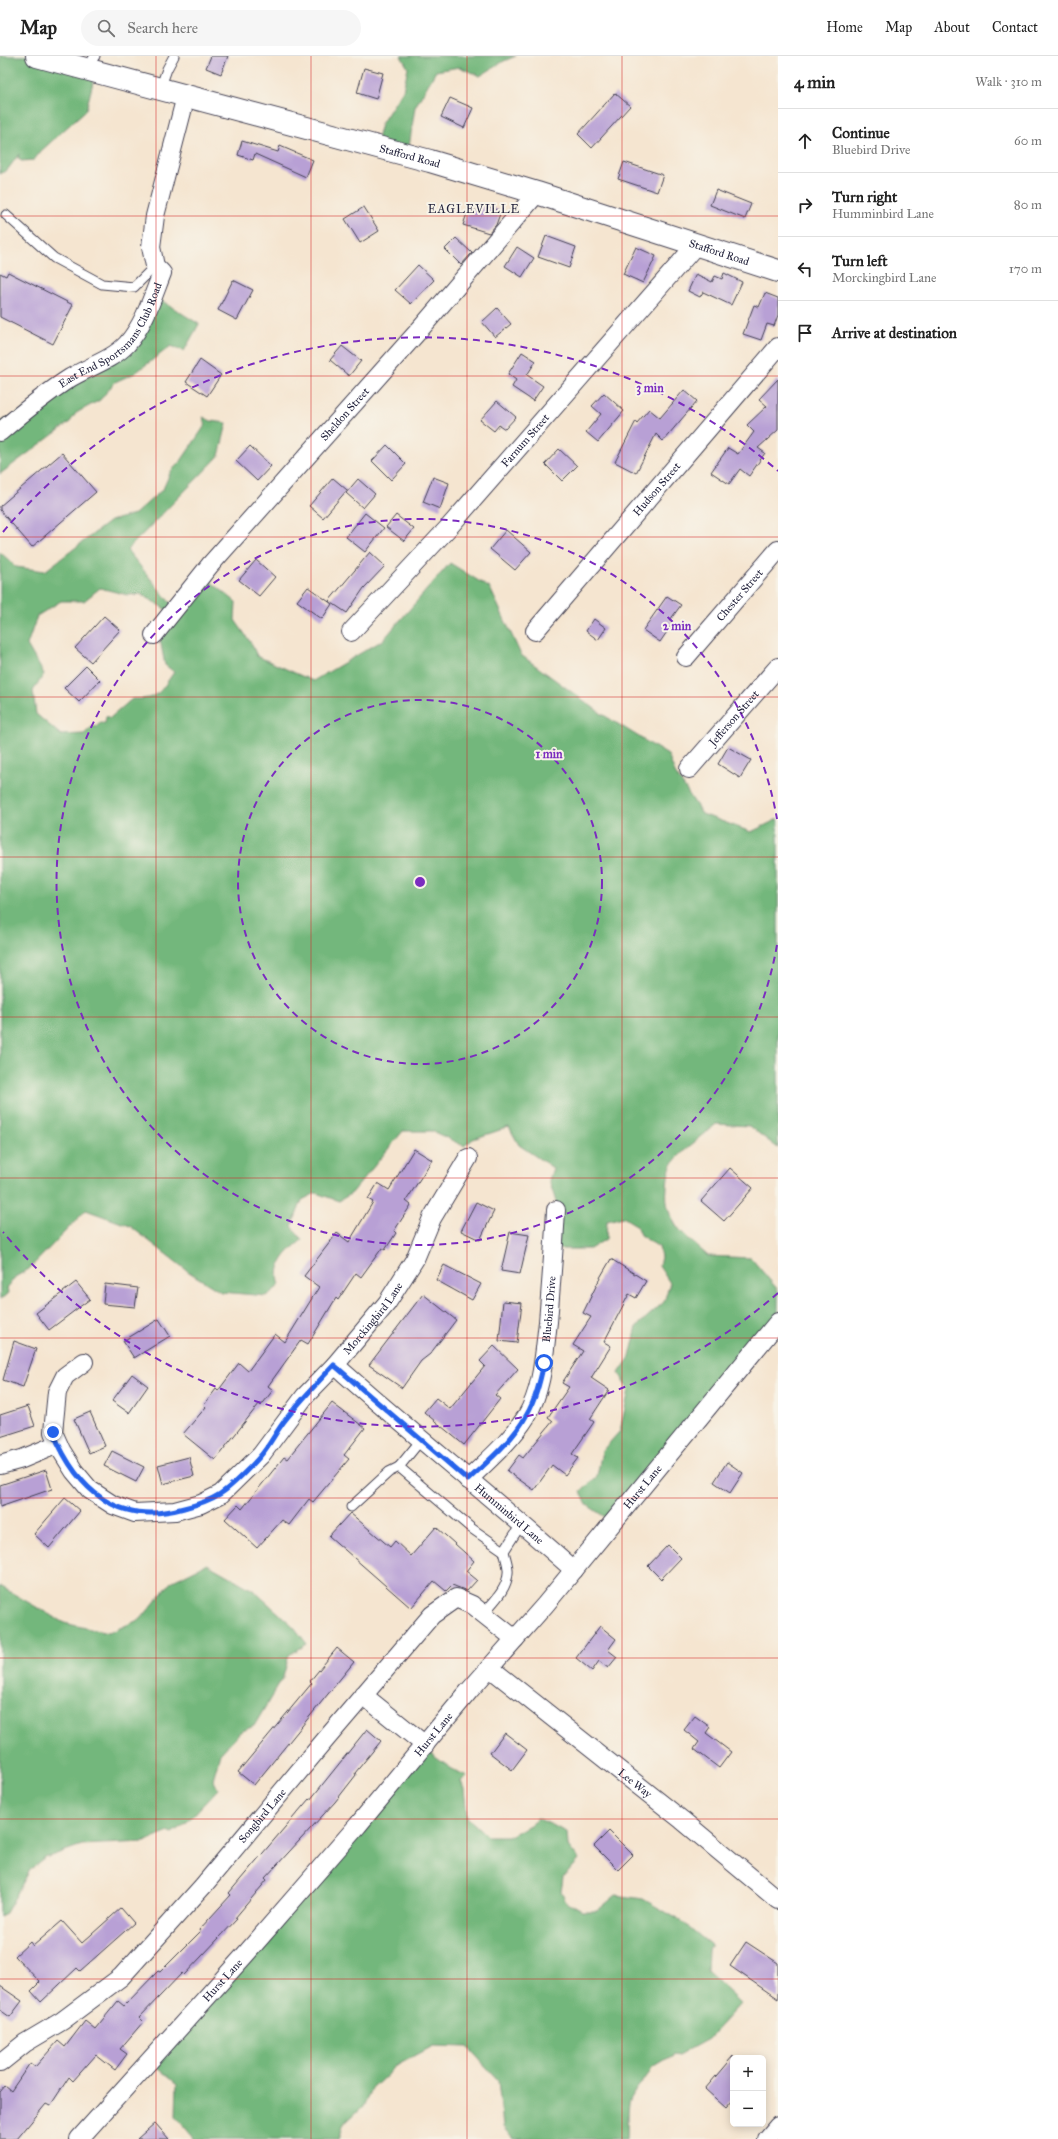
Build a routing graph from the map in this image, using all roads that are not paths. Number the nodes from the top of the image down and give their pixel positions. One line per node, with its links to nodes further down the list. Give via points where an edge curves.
1 (37, 56): 3 (main road, Stafford Road)
2 (174, 56): 4 (lane)
3 (90, 63): 4 (main road, Stafford Road)
4 (160, 89): 5 (main road, Stafford Road)
5 (186, 96): 6 (main road, Stafford Road, via 430,161); 9 (street, East End Sportsmans Club Road, via 155,216 151,247)
6 (537, 193): 8 (main road, Stafford Road); 16 (street, Sheldon Street, via 422,327 210,565)
7 (6, 215): 9 (lane, via 54,258 102,284 134,287)
8 (696, 245): 10 (main road, Stafford Road); 15 (street, Farnum Street, via 449,527)
9 (156, 266): 12 (street, East End Sportsmans Club Road, via 162,273 141,323 127,344 41,398)
10 (778, 270)
11 (778, 347): 14 (street, Hudson Street)
12 (0, 432)
13 (778, 550): 17 (street, Chester Street)
14 (535, 631)
15 (351, 632)
16 (154, 636)
17 (686, 657)
18 (778, 667): 19 (street, Jefferson Street)
19 (689, 769)
20 (468, 1158): 24 (street, Morckingbird Lane, via 432,1218 415,1259 387,1303)
21 (556, 1210): 29 (street, Bluebird Drive, via 544,1363 538,1390 526,1417 499,1450)
22 (778, 1323): 33 (street, Hurst Lane)
23 (84, 1362): 26 (street, Morckingbird Lane, via 65,1376 56,1392 53,1432)
24 (334, 1365): 25 (street, Humminbird Lane); 26 (street, Morckingbird Lane, via 305,1396 261,1455 221,1494 201,1504 155,1513 135,1513 113,1505 90,1490 74,1471)
25 (421, 1440): 28 (lane); 29 (street, Humminbird Lane)
26 (58, 1444): 27 (street)
27 (0, 1465)
28 (399, 1467): 30 (lane, via 389,1472); 32 (lane, via 471,1528)
29 (468, 1480): 31 (street, Humminbird Lane)
30 (351, 1506)
31 (522, 1524): 32 (lane); 33 (street, Humminbird Lane)
32 (504, 1551): 34 (lane, via 508,1573 504,1586 499,1597)
33 (574, 1570): 35 (street, Hurst Lane)
34 (483, 1614): 35 (street, Songbird Lane); 37 (street, Songbird Lane, via 472,1605 456,1598 432,1615)
35 (515, 1639): 36 (street, Hurst Lane)
36 (490, 1668): 38 (street, Hurst Lane); 39 (street, Lee Way, via 682,1820)
37 (363, 1695): 38 (street); 40 (street, Songbird Lane, via 204,1886 120,1977 62,2021)
38 (424, 1745): 42 (street, Hurst Lane, via 244,1956)
39 (778, 1900)
40 (4, 2053)
41 (778, 2126): 43 (street)
42 (79, 2139)
43 (767, 2139)

